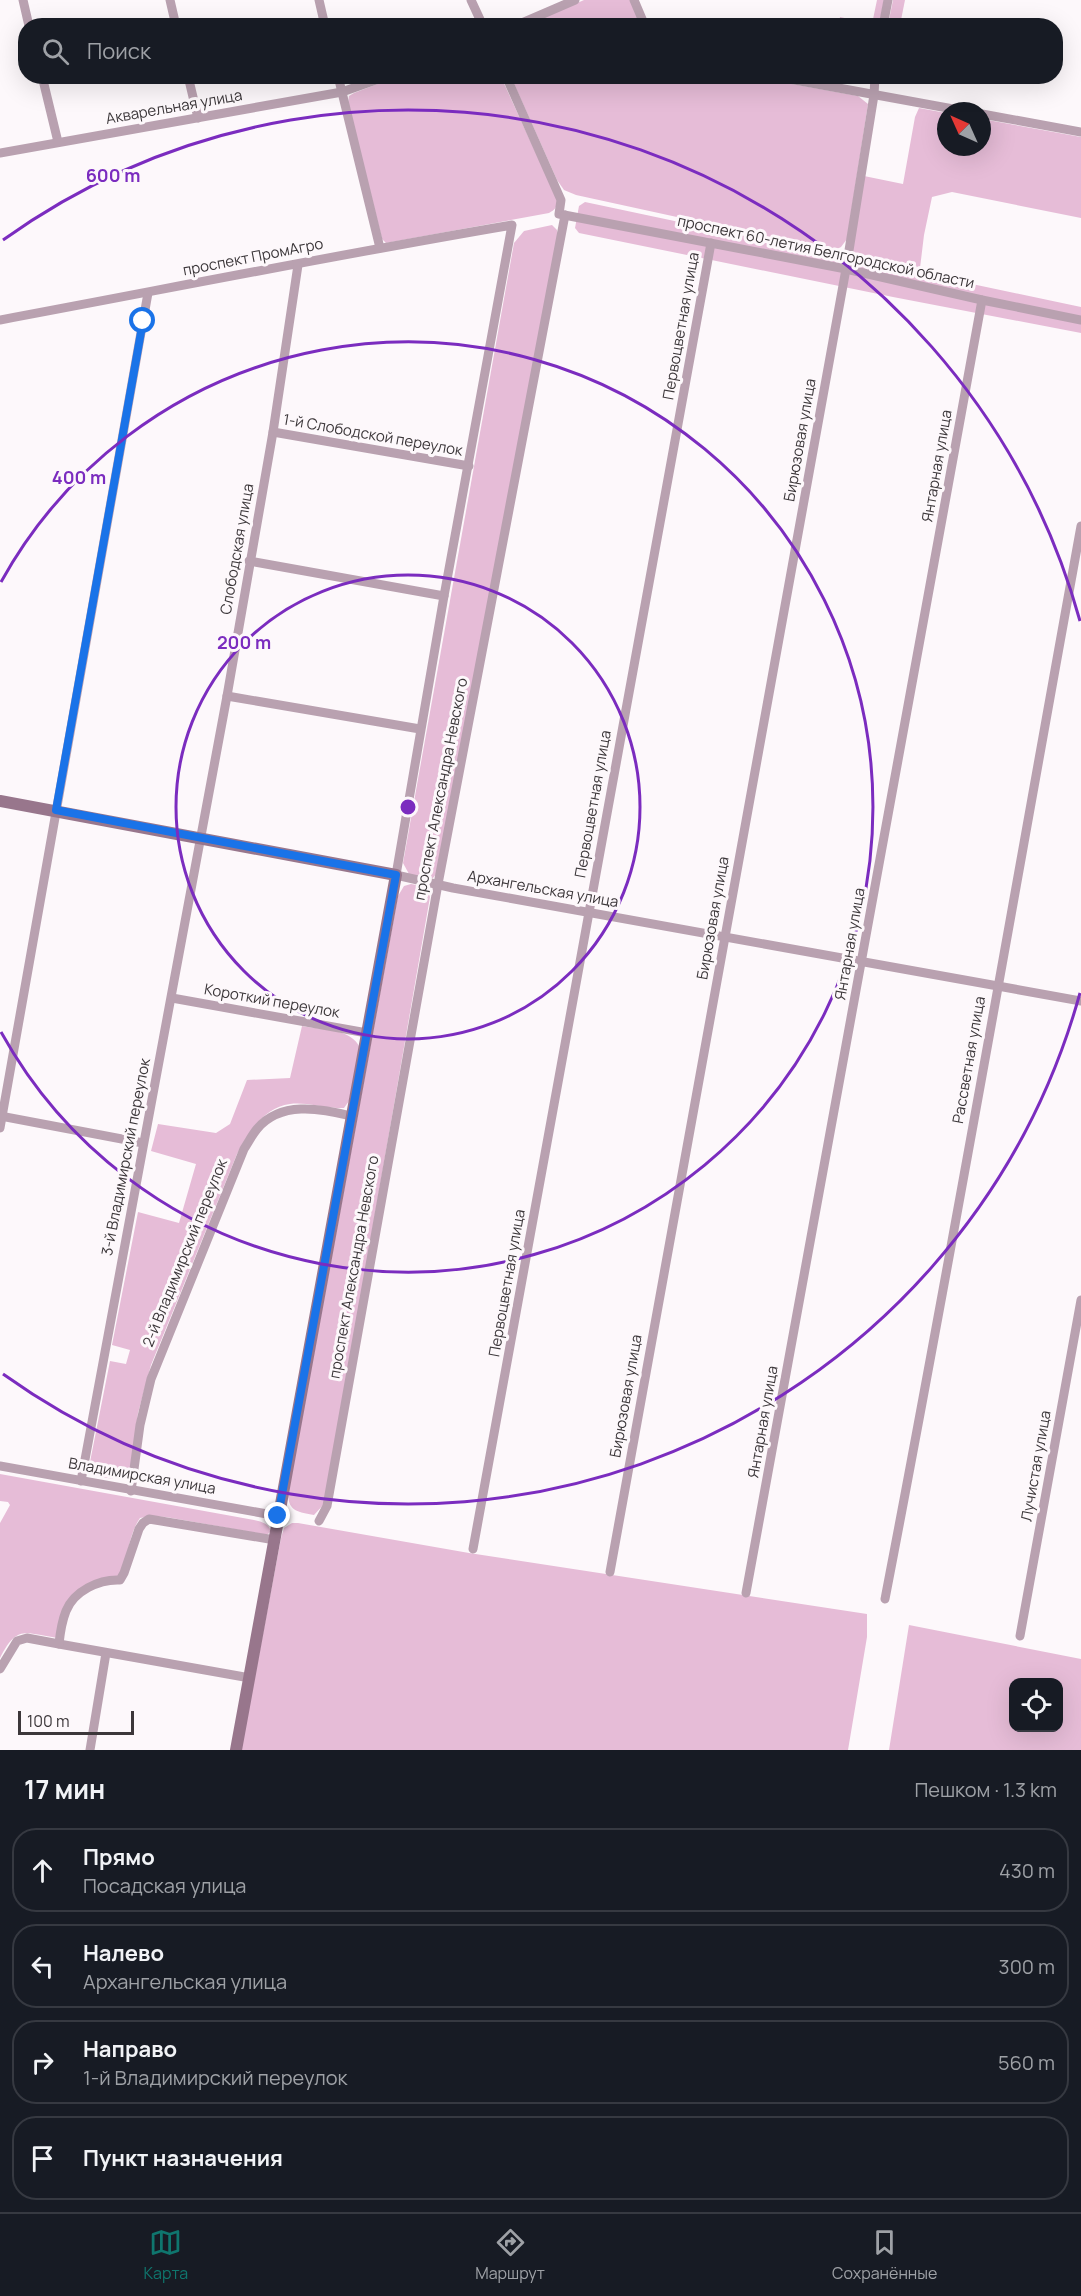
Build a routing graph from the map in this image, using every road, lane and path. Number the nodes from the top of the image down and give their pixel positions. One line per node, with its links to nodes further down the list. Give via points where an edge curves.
1 (23, 0): 8 (street)
2 (170, 0): 9 (street)
3 (319, 0): 10 (street)
4 (471, 0): 11 (street)
5 (575, 0): 12 (street)
6 (634, 0): 13 (street)
7 (888, 0): 14 (street)
8 (27, 18)
9 (174, 18)
10 (323, 18)
11 (479, 18)
12 (533, 18)
13 (642, 18)
14 (885, 18)
15 (44, 84): 28 (street)
16 (190, 84): 26 (street)
17 (340, 84): 22 (street)
18 (364, 84): 22 (street, Акварельная улица)
19 (510, 84): 30 (street, проспект Александра Невского, via 561,200 559,214)
20 (816, 84): 23 (street)
21 (874, 84): 23 (street, Бирюзовая улица)
22 (342, 92): 26 (street, Акварельная улица); 33 (street)
23 (874, 95): 24 (street); 35 (street, Бирюзовая улица)
24 (937, 106)
25 (991, 116): 27 (street)
26 (198, 118): 28 (street, Акварельная улица)
27 (1081, 132)
28 (58, 142): 29 (street, Акварельная улица)
29 (0, 153)
30 (565, 215): 32 (street, проспект 60-летия Белгородской области); 51 (street, проспект Александра Невского)
31 (512, 225): 33 (street, проспект ПромАгро); 41 (street, проспект Александра Невского)
32 (711, 243): 35 (street, проспект 60-летия Белгородской области); 52 (street, Первоцветная улица)
33 (380, 248): 34 (street, проспект ПромАгро)
34 (298, 265): 36 (street, проспект ПромАгро); 40 (street, Слободская улица)
35 (846, 269): 37 (street, проспект 60-летия Белгородской области); 53 (street, Бирюзовая улица)
36 (148, 292): 38 (street, проспект ПромАгро); 48 (street)
37 (982, 300): 39 (street, проспект 60-летия Белгородской области); 54 (street, Янтарная улица)
38 (0, 320)
39 (1081, 320)
40 (273, 432): 41 (street, 1-й Слободской переулок); 43 (street, Слободская улица)
41 (469, 466): 44 (street, проспект Александра Невского)
42 (1081, 525): 55 (street, Рассветная улица)
43 (249, 561): 44 (street); 45 (street, Слободская улица)
44 (444, 596): 46 (street, проспект Александра Невского)
45 (227, 696): 46 (street); 49 (street, Слободская улица)
46 (420, 729): 50 (street, проспект Александра Невского)
47 (0, 801): 48 (street, Архангельская улица)
48 (56, 810): 49 (street, Архангельская улица); 59 (street)
49 (200, 837): 50 (street, Архангельская улица); 56 (street, 3-й Владимирский переулок)
50 (396, 875): 51 (street, Архангельская улица); 58 (street)
51 (438, 884): 52 (street, Архангельская улица); 68 (street, проспект Александра Невского, via 327,1506)
52 (588, 912): 53 (street, Архангельская улица); 70 (street, Первоцветная улица)
53 (725, 936): 54 (street, Архангельская улица); 71 (street, Бирюзовая улица)
54 (862, 962): 55 (street, Архангельская улица); 72 (street, Янтарная улица)
55 (997, 987): 57 (street, Архангельская улица); 73 (street, Рассветная улица, via 945,1290)
56 (172, 998): 58 (street, Короткий переулок); 62 (street, 3-й Владимирский переулок)
57 (1081, 1001)
58 (367, 1034): 60 (street)
59 (1, 1116): 61 (street); 62 (street)
60 (351, 1116): 66 (street, 2-й Владимирский переулок, via 290,1110 272,1116 244,1149 151,1379); 67 (street)
61 (0, 1128)
62 (143, 1143): 65 (street, 3-й Владимирский переулок)
63 (1081, 1300): 74 (street, Лучистая улица)
64 (0, 1466): 65 (street, Владимирская улица)
65 (81, 1481): 66 (street, Владимирская улица)
66 (131, 1491): 67 (street, Владимирская улица)
67 (278, 1516): 69 (street)
68 (319, 1521)
69 (274, 1540): 75 (street, via 149,1519 139,1528 120,1580 99,1582 74,1599 66,1611); 78 (street)
70 (473, 1549)
71 (610, 1572)
72 (746, 1593)
73 (885, 1599)
74 (1020, 1636)
75 (59, 1644): 76 (street); 77 (street, via 27,1638 17,1641)
76 (106, 1653): 78 (street); 79 (street)
77 (0, 1669)
78 (250, 1678): 80 (street)
79 (90, 1750)
80 (236, 1750)

